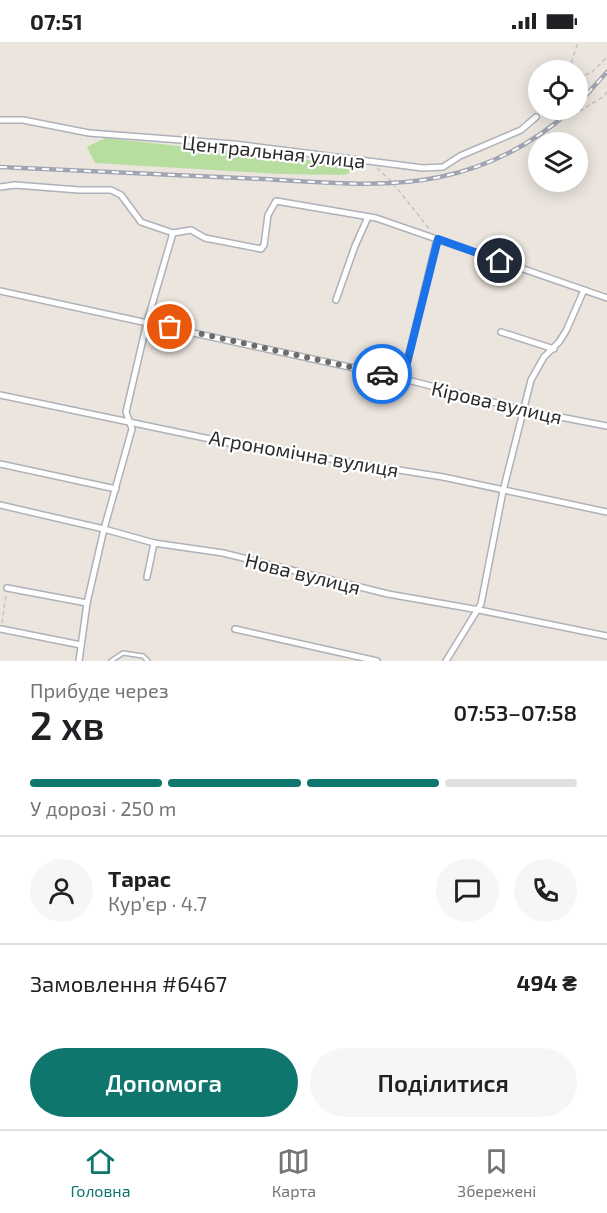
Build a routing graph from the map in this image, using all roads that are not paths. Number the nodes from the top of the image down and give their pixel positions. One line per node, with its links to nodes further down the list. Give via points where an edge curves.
1 (0, 120): 2 (street, Центральная улица, via 423,168 443,167 521,130)
2 (533, 120)
3 (0, 187): 5 (street, via 111,190 121,195 141,222)
4 (368, 217): 5 (street, via 276,201 268,215 261,249 205,238 191,230); 6 (street); 10 (street)
5 (173, 233): 11 (street)
6 (438, 239): 7 (street); 14 (street)
7 (584, 290): 9 (street); 13 (street, via 567,331)
8 (0, 291): 11 (street, Кірова вулиця)
9 (607, 298)
10 (336, 300)
11 (147, 322): 14 (street, Кірова вулиця); 17 (street, via 126,412)
12 (501, 332): 13 (street)
13 (554, 349): 16 (street, via 544,357 531,381)
14 (403, 379): 16 (street, Кірова вулиця)
15 (0, 395): 17 (street, Агрономічна вулиця)
16 (524, 410): 18 (street, Кірова вулиця); 21 (street)
17 (130, 421): 20 (street, via 132,429); 21 (street, Агрономічна вулиця, via 229,443 379,466)
18 (607, 426)
19 (0, 464): 20 (street)
20 (116, 489): 24 (street)
21 (503, 491): 23 (street, Агрономічна вулиця); 29 (street)
22 (0, 505): 24 (street, Нова вулиця)
23 (607, 512)
24 (104, 529): 25 (street, Нова вулиця); 28 (street)
25 (154, 543): 26 (street); 29 (street, Нова вулиця, via 223,553 388,594)
26 (147, 577)
27 (7, 588): 28 (street)
28 (87, 603): 33 (street)
29 (479, 610): 32 (street, Нова вулиця); 38 (street)
30 (1, 629): 33 (street)
31 (235, 629): 37 (street)
32 (607, 636)
33 (81, 645): 34 (street)
34 (79, 661)
35 (111, 661): 36 (lane, via 123,653 143,656)
36 (148, 661)
37 (377, 661)
38 (446, 661)

